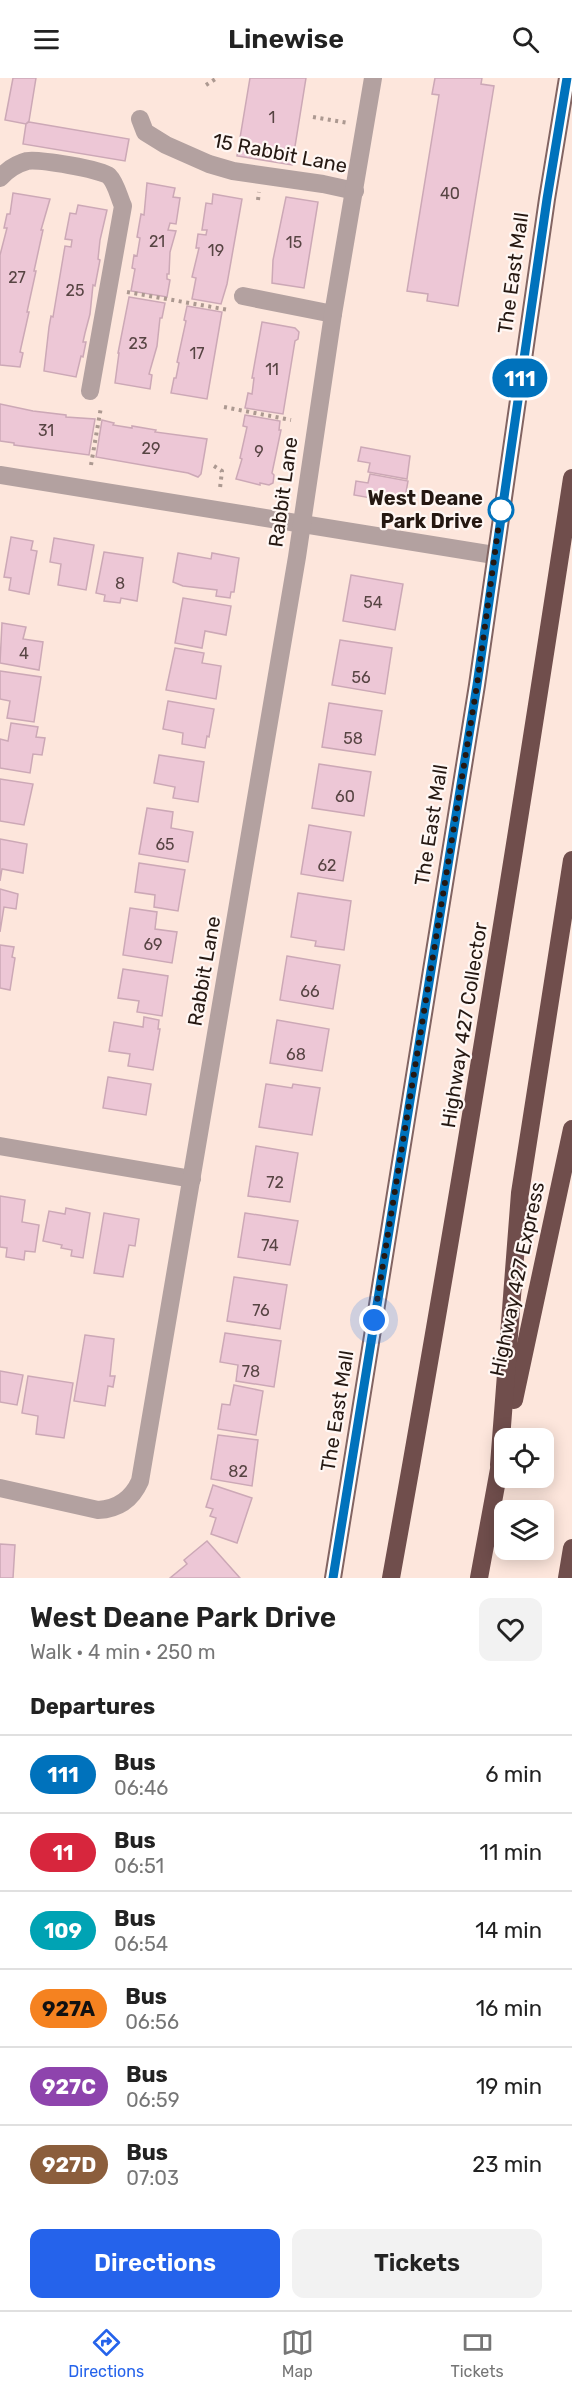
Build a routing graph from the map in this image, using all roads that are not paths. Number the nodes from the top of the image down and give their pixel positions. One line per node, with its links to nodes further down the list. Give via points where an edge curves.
1 (373, 78): 5 (street, Rabbit Lane)
2 (567, 78): 12 (main road, The East Mall)
3 (140, 119): 5 (street, 15 Rabbit Lane, via 146,132 209,165)
4 (0, 178): 8 (street, via 12,167 30,160 95,171 108,176 123,206)
5 (355, 191): 7 (street, Rabbit Lane)
6 (241, 304): 7 (street)
7 (333, 314): 11 (street, Rabbit Lane)
8 (96, 398)
9 (0, 475): 11 (street)
10 (572, 478): 23 (highway, Highway 427 Collector, via 518,838)
11 (302, 523): 12 (street); 16 (street, Rabbit Lane)
12 (494, 555): 22 (main road, The East Mall, via 477,685)
13 (572, 860): 17 (highway, via 520,1192)
14 (572, 1129): 18 (highway, Highway 427 Express)
15 (0, 1146): 16 (street)
16 (192, 1179): 19 (street, Rabbit Lane, via 137,1488 121,1505 98,1510)
17 (502, 1428)
18 (507, 1428)
19 (0, 1488)
20 (495, 1488): 24 (highway)
21 (572, 1548): 25 (highway)
22 (333, 1578)
23 (391, 1578)
24 (479, 1578)
25 (567, 1578)

